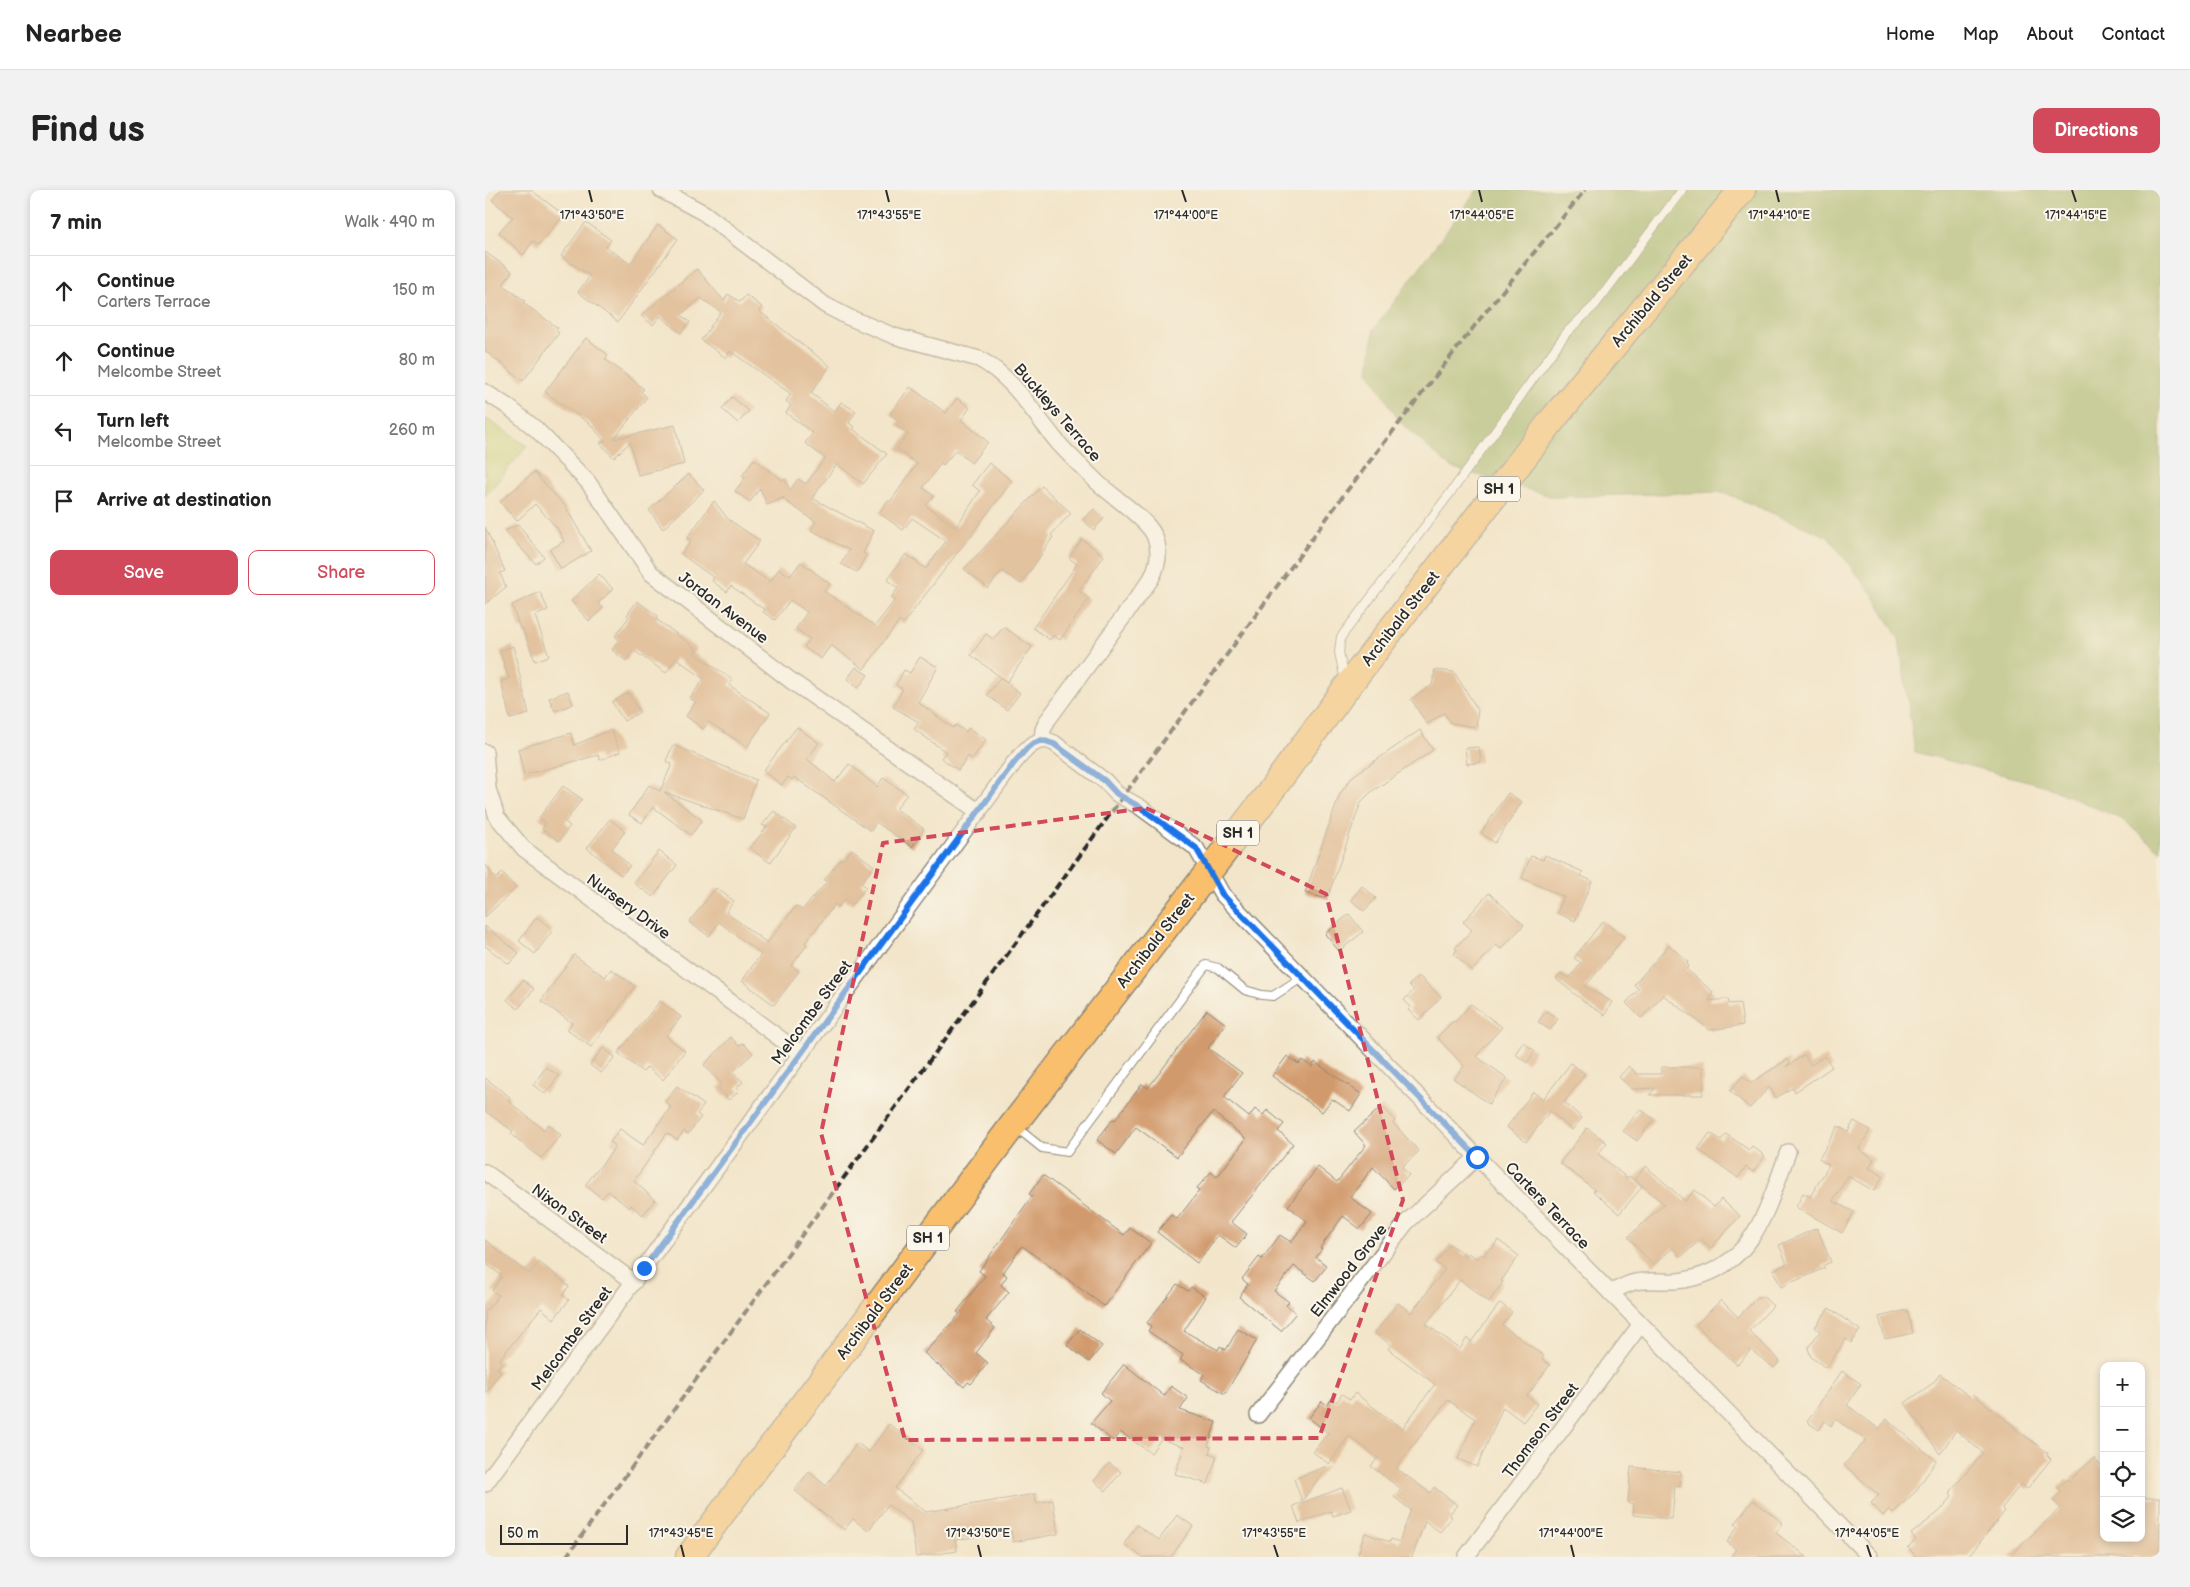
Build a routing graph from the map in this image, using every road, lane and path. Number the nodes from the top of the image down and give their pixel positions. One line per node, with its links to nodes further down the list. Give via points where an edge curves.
1 (661, 190): 6 (street, Buckleys Terrace, via 704,213 825,305 848,318 894,336 973,357 992,366 1016,388 1080,466 1153,533 1159,552 1151,579 1047,721)
2 (1682, 190): 5 (lane, via 1595,305 1567,332 1341,637 1339,652)
3 (1742, 190): 5 (highway, Archibald Street / SH 1, via 1554,418)
4 (485, 392): 9 (street, Jordan Avenue, via 536,429 588,482 651,573 790,680)
5 (1347, 687): 10 (highway, Archibald Street / SH 1)
6 (1042, 740): 9 (street, Melcombe Street, via 1027,748); 10 (street, via 1054,744 1105,781 1117,794 1196,848)
7 (485, 752): 8 (street, Nursery Drive)
8 (486, 789): 12 (street, Nursery Drive, via 497,817 524,849)
9 (979, 812): 12 (street, Melcombe Street)
10 (1209, 871): 11 (street, Carters Terrace, via 1222,894); 13 (highway, Archibald Street / SH 1)
11 (1303, 977): 13 (lane, via 1273,996 1262,995 1245,990 1218,968 1206,966 1067,1152 1042,1148); 15 (street, Carters Terrace)
12 (801, 1054): 17 (street, Melcombe Street)
13 (1013, 1125): 22 (highway, Archibald Street / SH 1)
14 (1788, 1152): 18 (street, via 1758,1229 1723,1266 1685,1280 1632,1282)
15 (1477, 1157): 18 (street, Carters Terrace); 20 (street, Elmwood Grove, via 1406,1223)
16 (485, 1172): 17 (street, Nixon Street)
17 (634, 1282): 21 (street, Melcombe Street)
18 (1610, 1292): 19 (street, Carters Terrace)
19 (1641, 1324): 23 (street, Thomson Street); 24 (street, Carters Terrace)
20 (1258, 1415)
21 (485, 1484)
22 (689, 1557)
23 (1466, 1557)
24 (1870, 1557)

